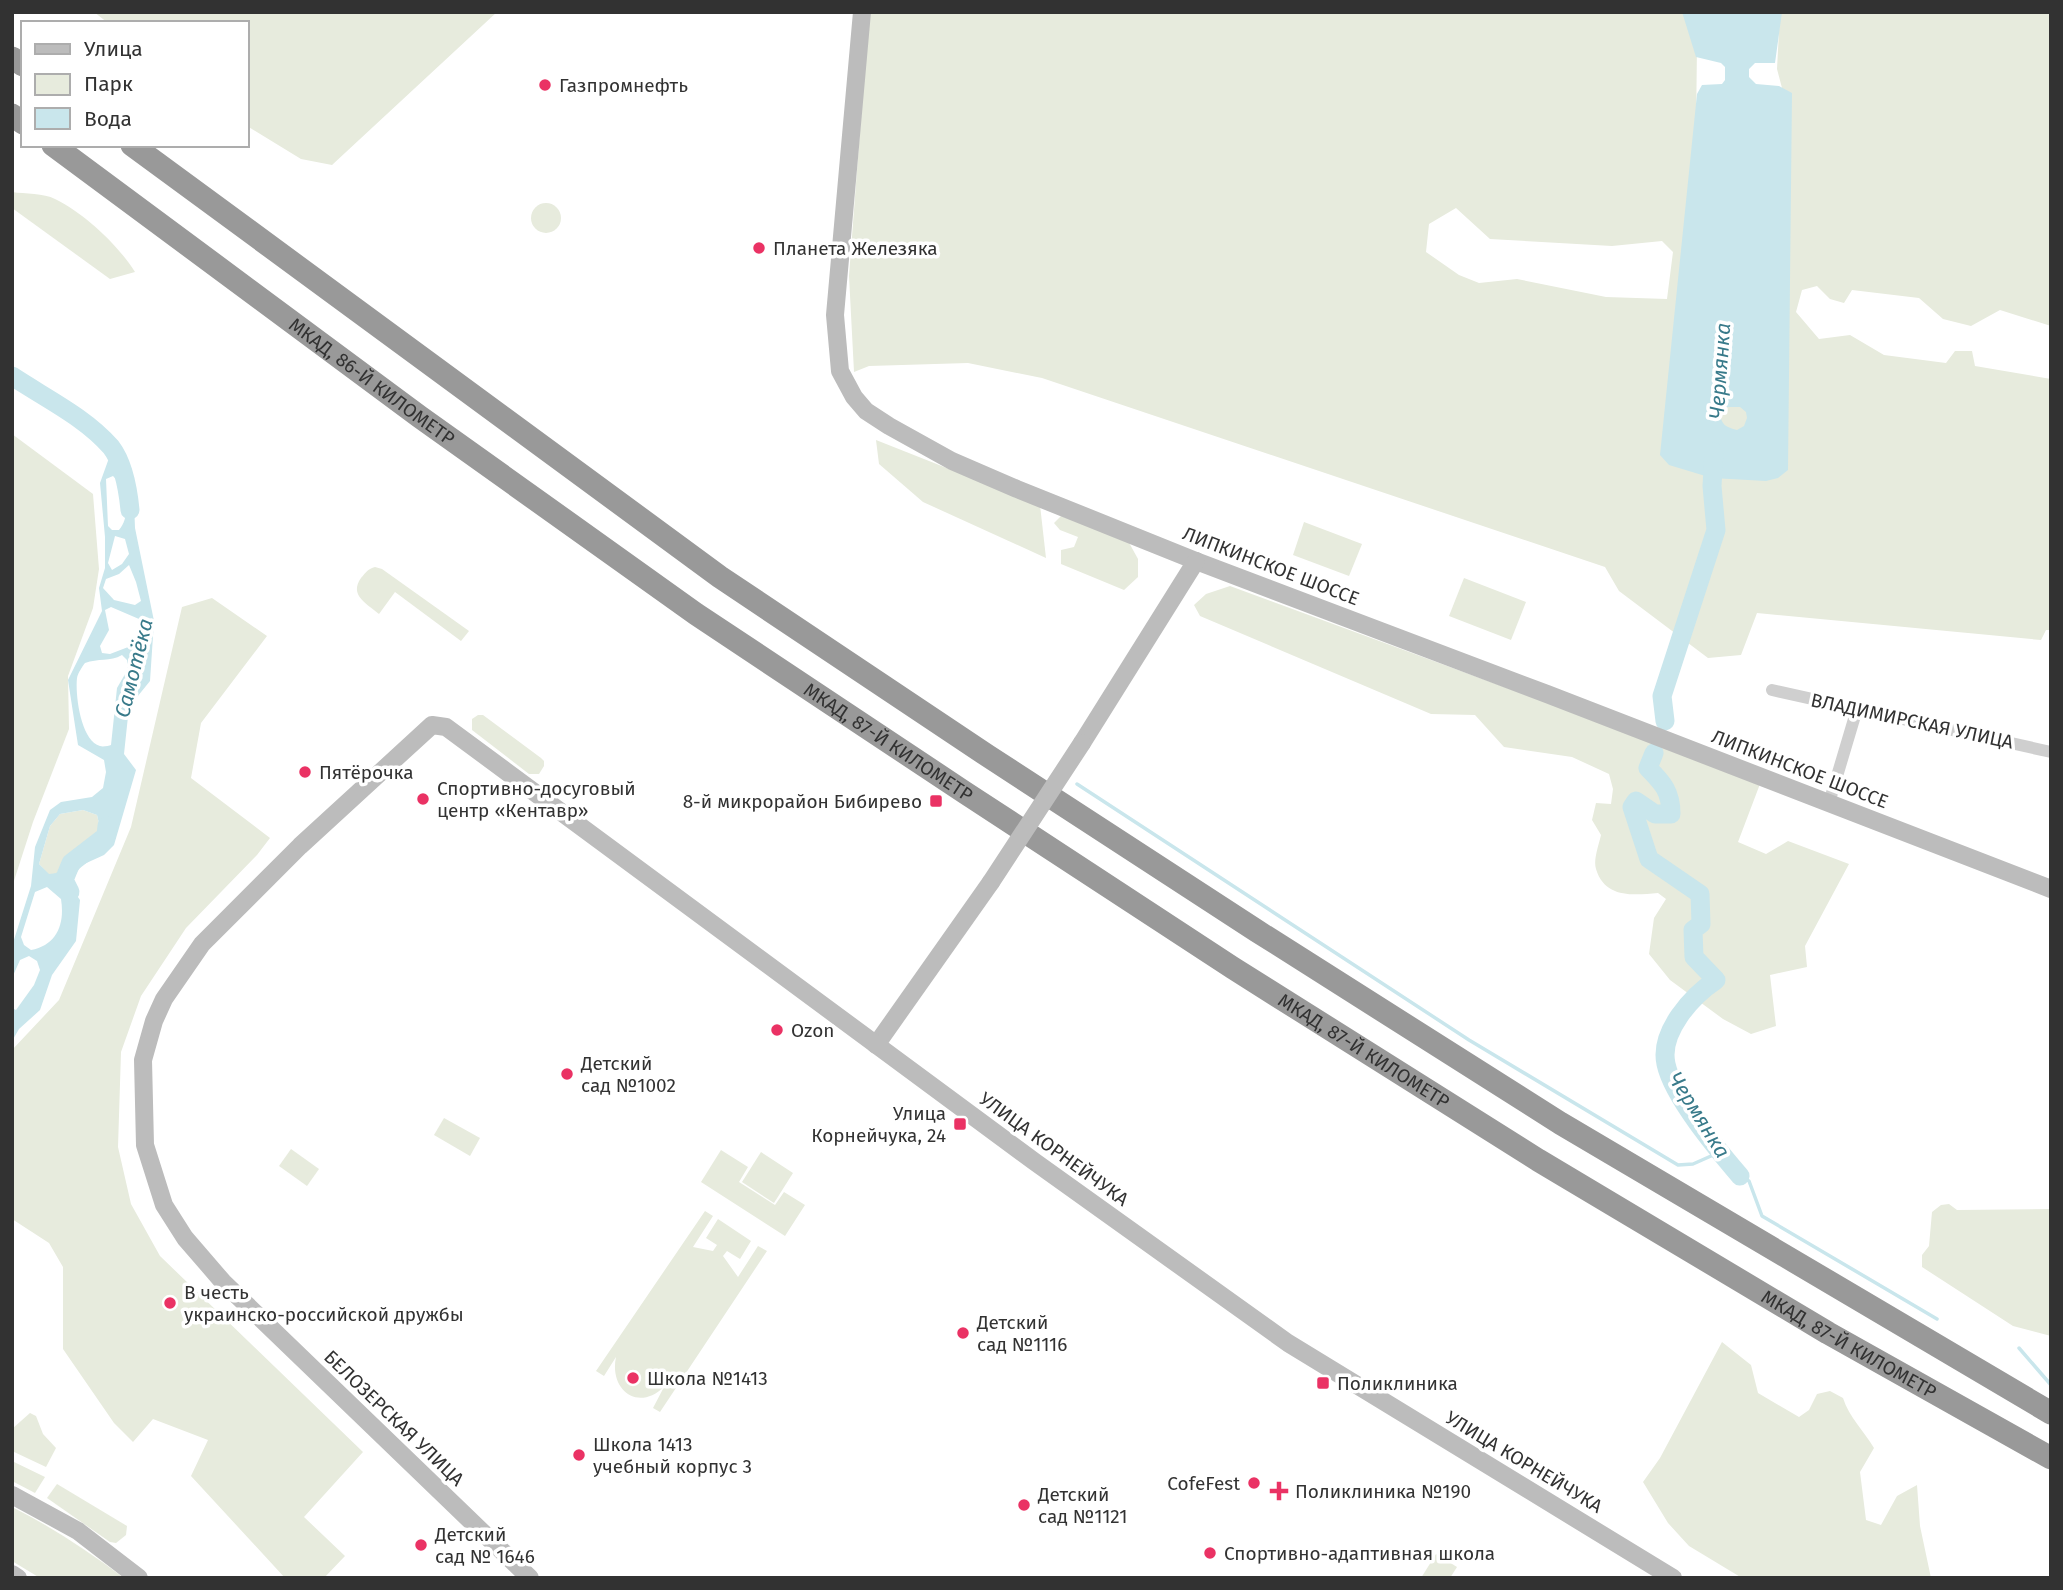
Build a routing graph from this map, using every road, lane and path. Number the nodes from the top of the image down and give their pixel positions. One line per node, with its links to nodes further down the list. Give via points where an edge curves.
1 (862, 12): 4 (street, ЛИПКИНСКОЕ ШОССЕ, via 835,314 836,354 843,381 876,417 953,461)
2 (56, 147): 5 (highway, МКАД, 86-Й КИЛОМЕТР)
3 (135, 147): 13 (highway, via 720,577 1245,923 1537,1108)
4 (1196, 561): 10 (street, ЛИПКИНСКОЕ ШОССЕ); 12 (street, bridge, via 991,882)
5 (696, 614): 14 (highway, МКАД, 87-Й КИЛОМЕТР, via 1233,968 1538,1160 1828,1334)
6 (1772, 690): 7 (street, ВЛАДИМИРСКАЯ УЛИЦА)
7 (1857, 709): 9 (street, ВЛАДИМИРСКАЯ УЛИЦА); 10 (street)
8 (432, 725): 12 (street, УЛИЦА КОРНЕЙЧУКА, via 446,727); 19 (street, БЕЛОЗЕРСКАЯ УЛИЦА, via 202,944 164,999 143,1060 145,1145 164,1205 223,1282)
9 (2051, 752)
10 (1829, 803): 11 (street, ЛИПКИНСКОЕ ШОССЕ)
11 (2051, 889)
12 (876, 1045): 20 (street, УЛИЦА КОРНЕЙЧУКА, via 1288,1343)
13 (2051, 1413)
14 (2051, 1458)
15 (12, 1494): 18 (street, via 78,1531)
16 (12, 1574): 17 (street)
17 (18, 1578)
18 (139, 1578)
19 (530, 1578)
20 (1673, 1578)

